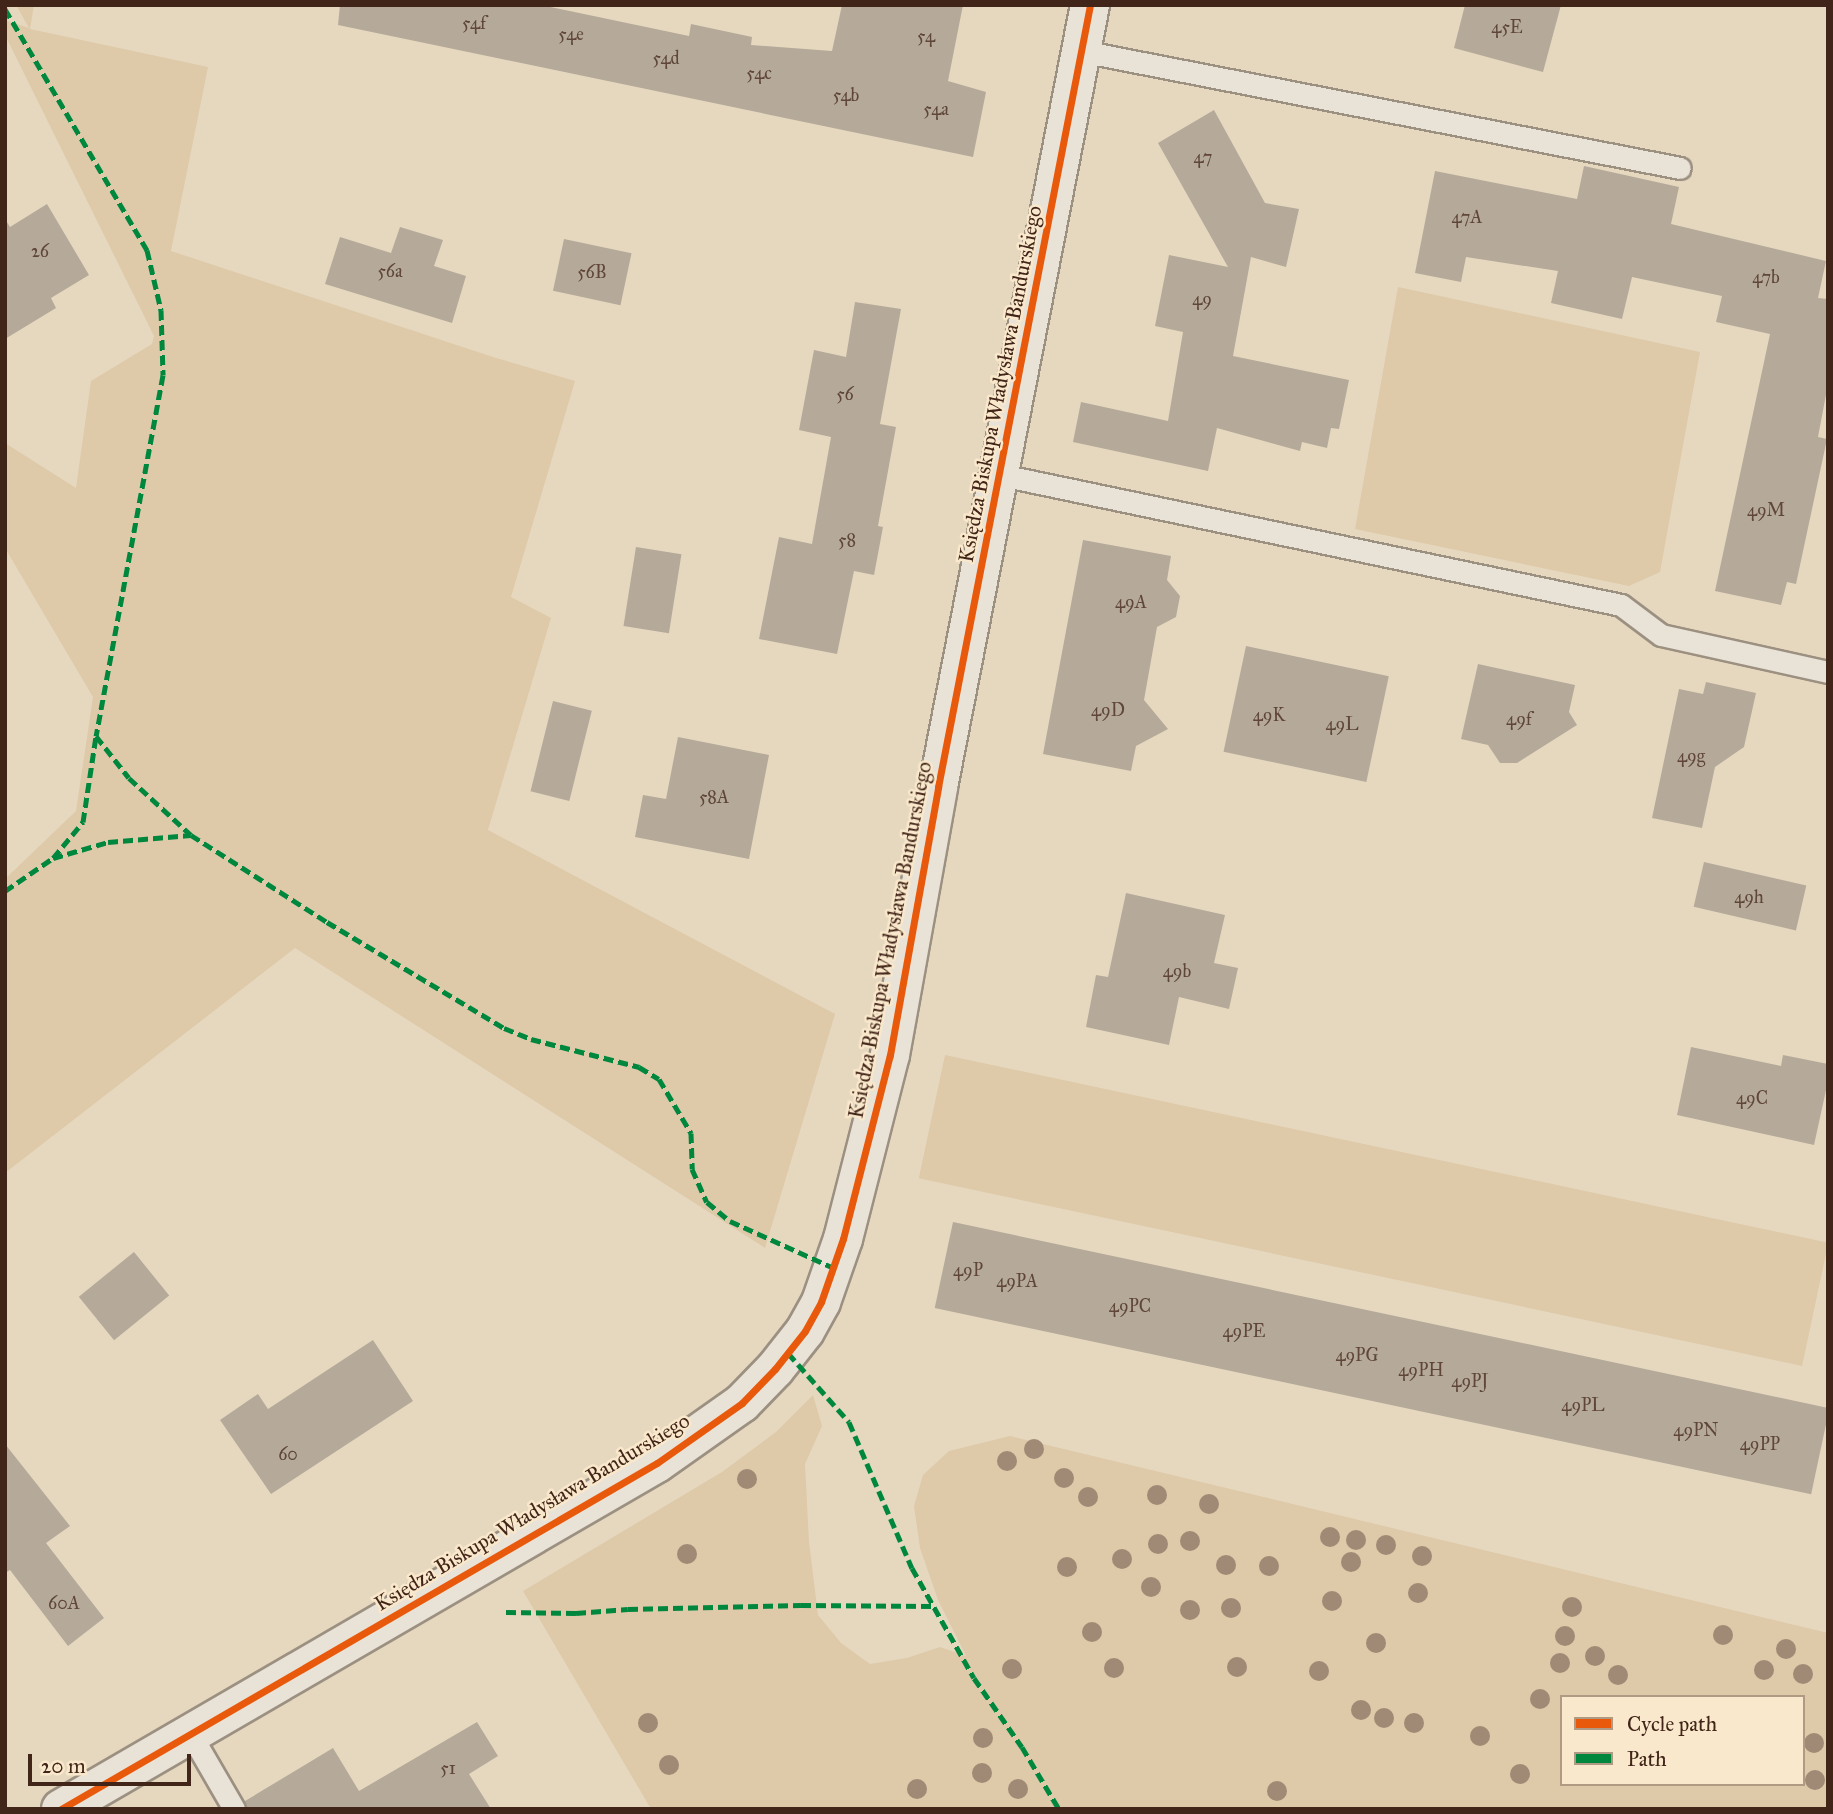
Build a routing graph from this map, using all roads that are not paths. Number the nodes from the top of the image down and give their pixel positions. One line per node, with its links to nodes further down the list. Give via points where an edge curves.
1 (1090, 5): 2 (street, Księdza Biskupa Władysława Bandurskiego)
2 (1081, 51): 3 (lane); 4 (street, Księdza Biskupa Władysława Bandurskiego)
3 (1680, 168)
4 (1001, 475): 5 (lane, via 1620,605 1661,635); 6 (street, Księdza Biskupa Władysława Bandurskiego, via 890,1055 843,1239 821,1302 804,1331 742,1403 657,1463)
5 (1828, 672)
6 (190, 1733): 7 (street, Księdza Biskupa Władysława Bandurskiego); 8 (lane)
7 (61, 1809)
8 (234, 1809)

